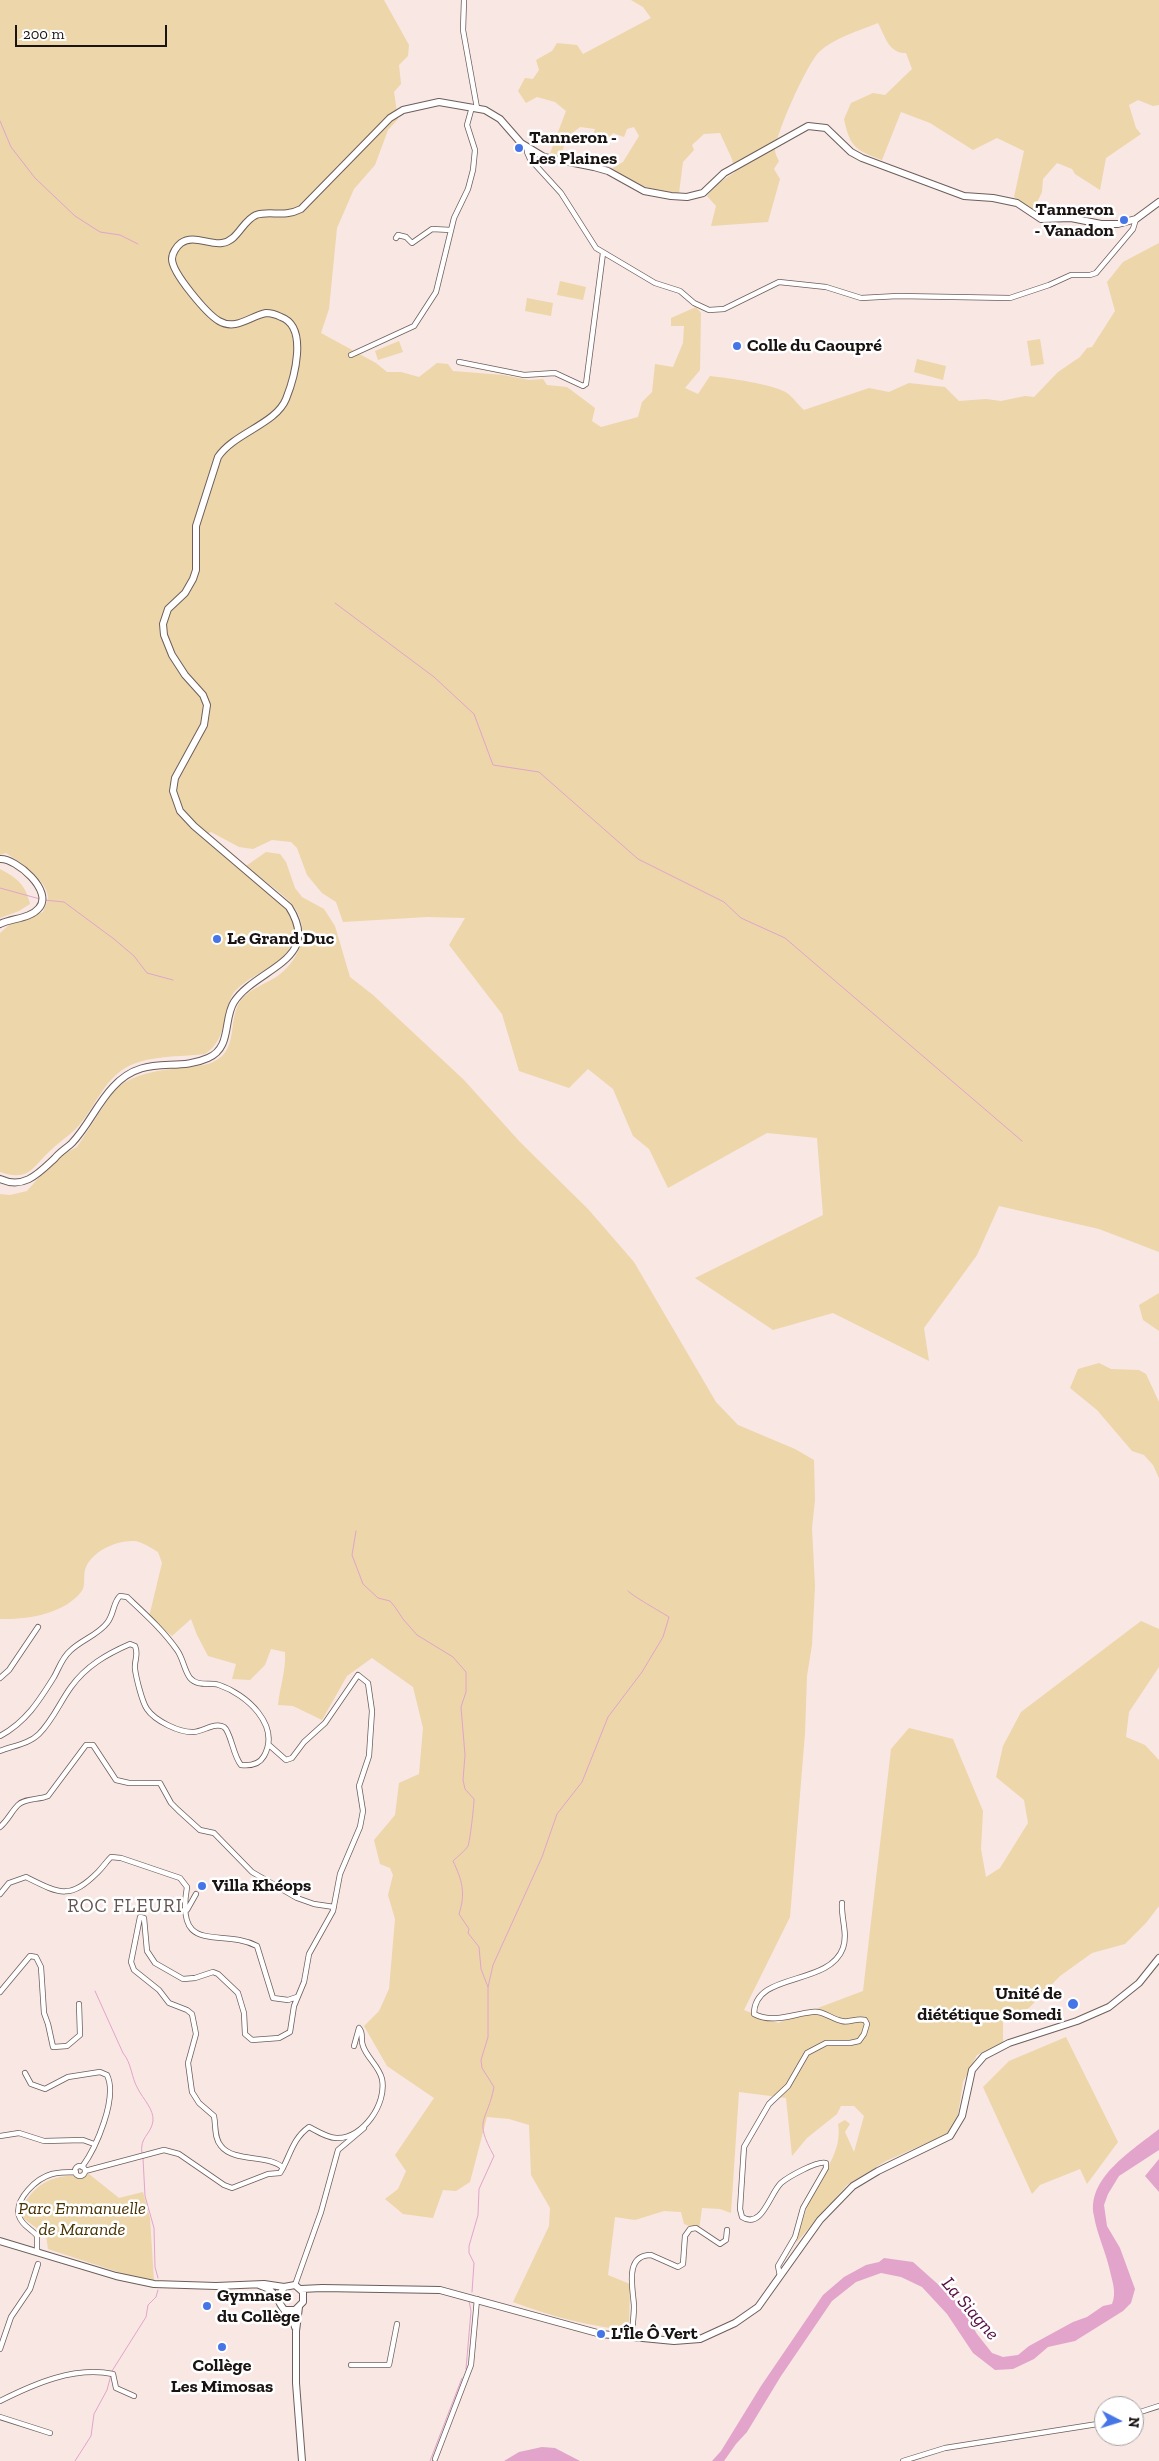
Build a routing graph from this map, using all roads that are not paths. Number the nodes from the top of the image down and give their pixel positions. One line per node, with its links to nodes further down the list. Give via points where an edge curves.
1 (464, 0): 2 (street, via 462,20)
2 (474, 108): 3 (street, via 494,114); 6 (street, via 468,125 475,150 474,170); 13 (street, via 438,102 403,110 390,118 301,209 282,215 257,215 230,240 220,243 186,240 172,254 175,270 208,312 220,322 238,324 267,313 283,317 294,330 298,347 289,390 279,410 234,439 218,457 196,526 196,570 193,579 165,615 164,635 172,655 199,689 207,705 204,725 174,783 177,805 194,826 289,907 299,930 293,952 285,961 234,1002 224,1041 213,1056 130,1073 111,1088 72,1143 40,1173 19,1183)
3 (527, 148): 5 (street, via 552,160 608,171 644,191 687,197 703,193 724,174 802,128 820,126 831,131 851,152 862,158 964,196 1017,203 1041,219 1071,218 1101,224); 8 (street, via 530,159 566,200 592,245)
4 (1159, 202): 5 (street)
5 (1136, 219): 8 (street, via 1133,229 1096,273 1090,276 1071,275 1010,298 861,298 826,287 779,282 724,308 709,310 694,303 680,290 655,283)
6 (451, 230): 7 (street, via 432,229 412,243 406,237 398,235); 9 (street, via 436,292 414,326)
7 (396, 238)
8 (603, 253): 10 (street, via 586,384 577,385 555,373 524,376)
9 (351, 355)
10 (459, 362)
11 (0, 859): 12 (street, via 11,860 19,866 38,885 43,895 42,904 31,914)
12 (0, 924)
13 (0, 1179)
14 (38, 1627): 15 (street)
15 (0, 1678)
16 (0, 1736): 17 (street, via 25,1720 63,1659 106,1625 120,1596 127,1597 162,1630 179,1652 189,1677 195,1682 217,1684 233,1691 257,1709 263,1719)
17 (269, 1745): 18 (street, via 262,1760 256,1764 241,1765 223,1727 217,1725 188,1732 157,1718 147,1710 135,1668 138,1652 130,1644 104,1655 86,1670 33,1739); 23 (street, via 286,1760 292,1758 325,1723 358,1675 368,1683 372,1711 369,1756 359,1786 363,1811 360,1827 340,1874)
18 (0, 1751)
19 (0, 1827): 23 (street, via 23,1802 48,1796 86,1745 93,1745 116,1780 160,1783 178,1810 200,1830 214,1833 252,1872 314,1904)
20 (0, 1894): 24 (street, via 9,1883 26,1877 70,1892 81,1888 111,1857 180,1878 187,1887)
21 (196, 1894): 24 (street)
22 (842, 1903): 41 (street, via 846,1937 837,1960 808,1975 771,1987 754,2005 754,2014 759,2017 778,2019 820,2012 843,2022 859,2018 867,2024 859,2041 826,2043 807,2053 788,2086 768,2104 744,2147 740,2209 746,2220 760,2215 781,2183 818,2162 826,2163 803,2208 795,2237 778,2266)
23 (334, 1907): 27 (street, via 309,1954 304,1982)
24 (184, 1910): 27 (street, via 194,1931 208,1938 250,1942 258,1946 273,1998 288,2000)
25 (1159, 1958): 41 (street, via 1139,1983 1109,2007 1009,2043 984,2056 972,2070 962,2116 950,2136 878,2171 842,2196 820,2220)
26 (0, 1992): 28 (street, via 32,1955 36,1957 41,1966 42,2003 53,2047 67,2046 80,2035)
27 (297, 1997): 34 (street, via 290,2032 279,2038 252,2040 245,2034 238,1993 213,1972 183,1979 155,1963 147,1951 146,1923 140,1917 131,1962 134,1970 159,1990 169,2003 192,2014 196,2034 188,2063 192,2092 214,2116 216,2137 222,2147 241,2156 277,2163)
28 (79, 2004)
29 (354, 2046): 31 (street, via 359,2028 363,2047 382,2080 378,2110)
30 (25, 2073): 33 (street, via 31,2084 45,2089 68,2077 100,2072 107,2075 110,2087 106,2114)
31 (366, 2125): 34 (street, via 335,2139 309,2128 297,2139); 44 (street, via 338,2150)
32 (0, 2136): 33 (street, via 19,2133 44,2141 83,2140)
33 (94, 2144): 35 (street)
34 (283, 2168): 35 (street, via 280,2173 268,2174 232,2188 173,2151 143,2154)
35 (84, 2169): 36 (street, via 77,2168); 36 (street, via 82,2176)
36 (76, 2172): 39 (street, via 52,2174 41,2179 22,2198 19,2216 37,2236)
37 (727, 2230): 53 (street, via 726,2240 720,2244 696,2228 690,2229 685,2236 683,2264 678,2266 650,2255 637,2259 631,2276)
38 (0, 2241): 39 (street)
39 (37, 2251): 42 (street, via 116,2276 154,2284)
40 (38, 2264): 54 (street, via 30,2289 10,2317)
41 (780, 2277): 53 (street, via 758,2306 735,2323 700,2340)
42 (253, 2285): 43 (street); 46 (street, via 269,2289)
43 (284, 2287): 44 (street); 46 (street)
44 (298, 2287): 45 (street); 48 (street)
45 (322, 2288): 47 (street, via 440,2290); 48 (street)
46 (278, 2298): 50 (street)
47 (477, 2299): 53 (street, via 568,2326); 63 (street, via 471,2365)
48 (304, 2300): 49 (street)
49 (299, 2307): 50 (street); 52 (street)
50 (286, 2310): 52 (street, via 293,2318)
51 (397, 2324): 55 (street, via 389,2365)
52 (296, 2331): 64 (street)
53 (632, 2338)
54 (0, 2349)
55 (351, 2365)
56 (134, 2396): 57 (street, via 116,2388 111,2374 90,2371 56,2377)
57 (0, 2400)
58 (1159, 2406): 59 (street)
59 (1144, 2411)
60 (0, 2417): 62 (street)
61 (1094, 2425): 65 (street, via 945,2448)
62 (50, 2433)
63 (435, 2459)
64 (302, 2461)
65 (903, 2461)

